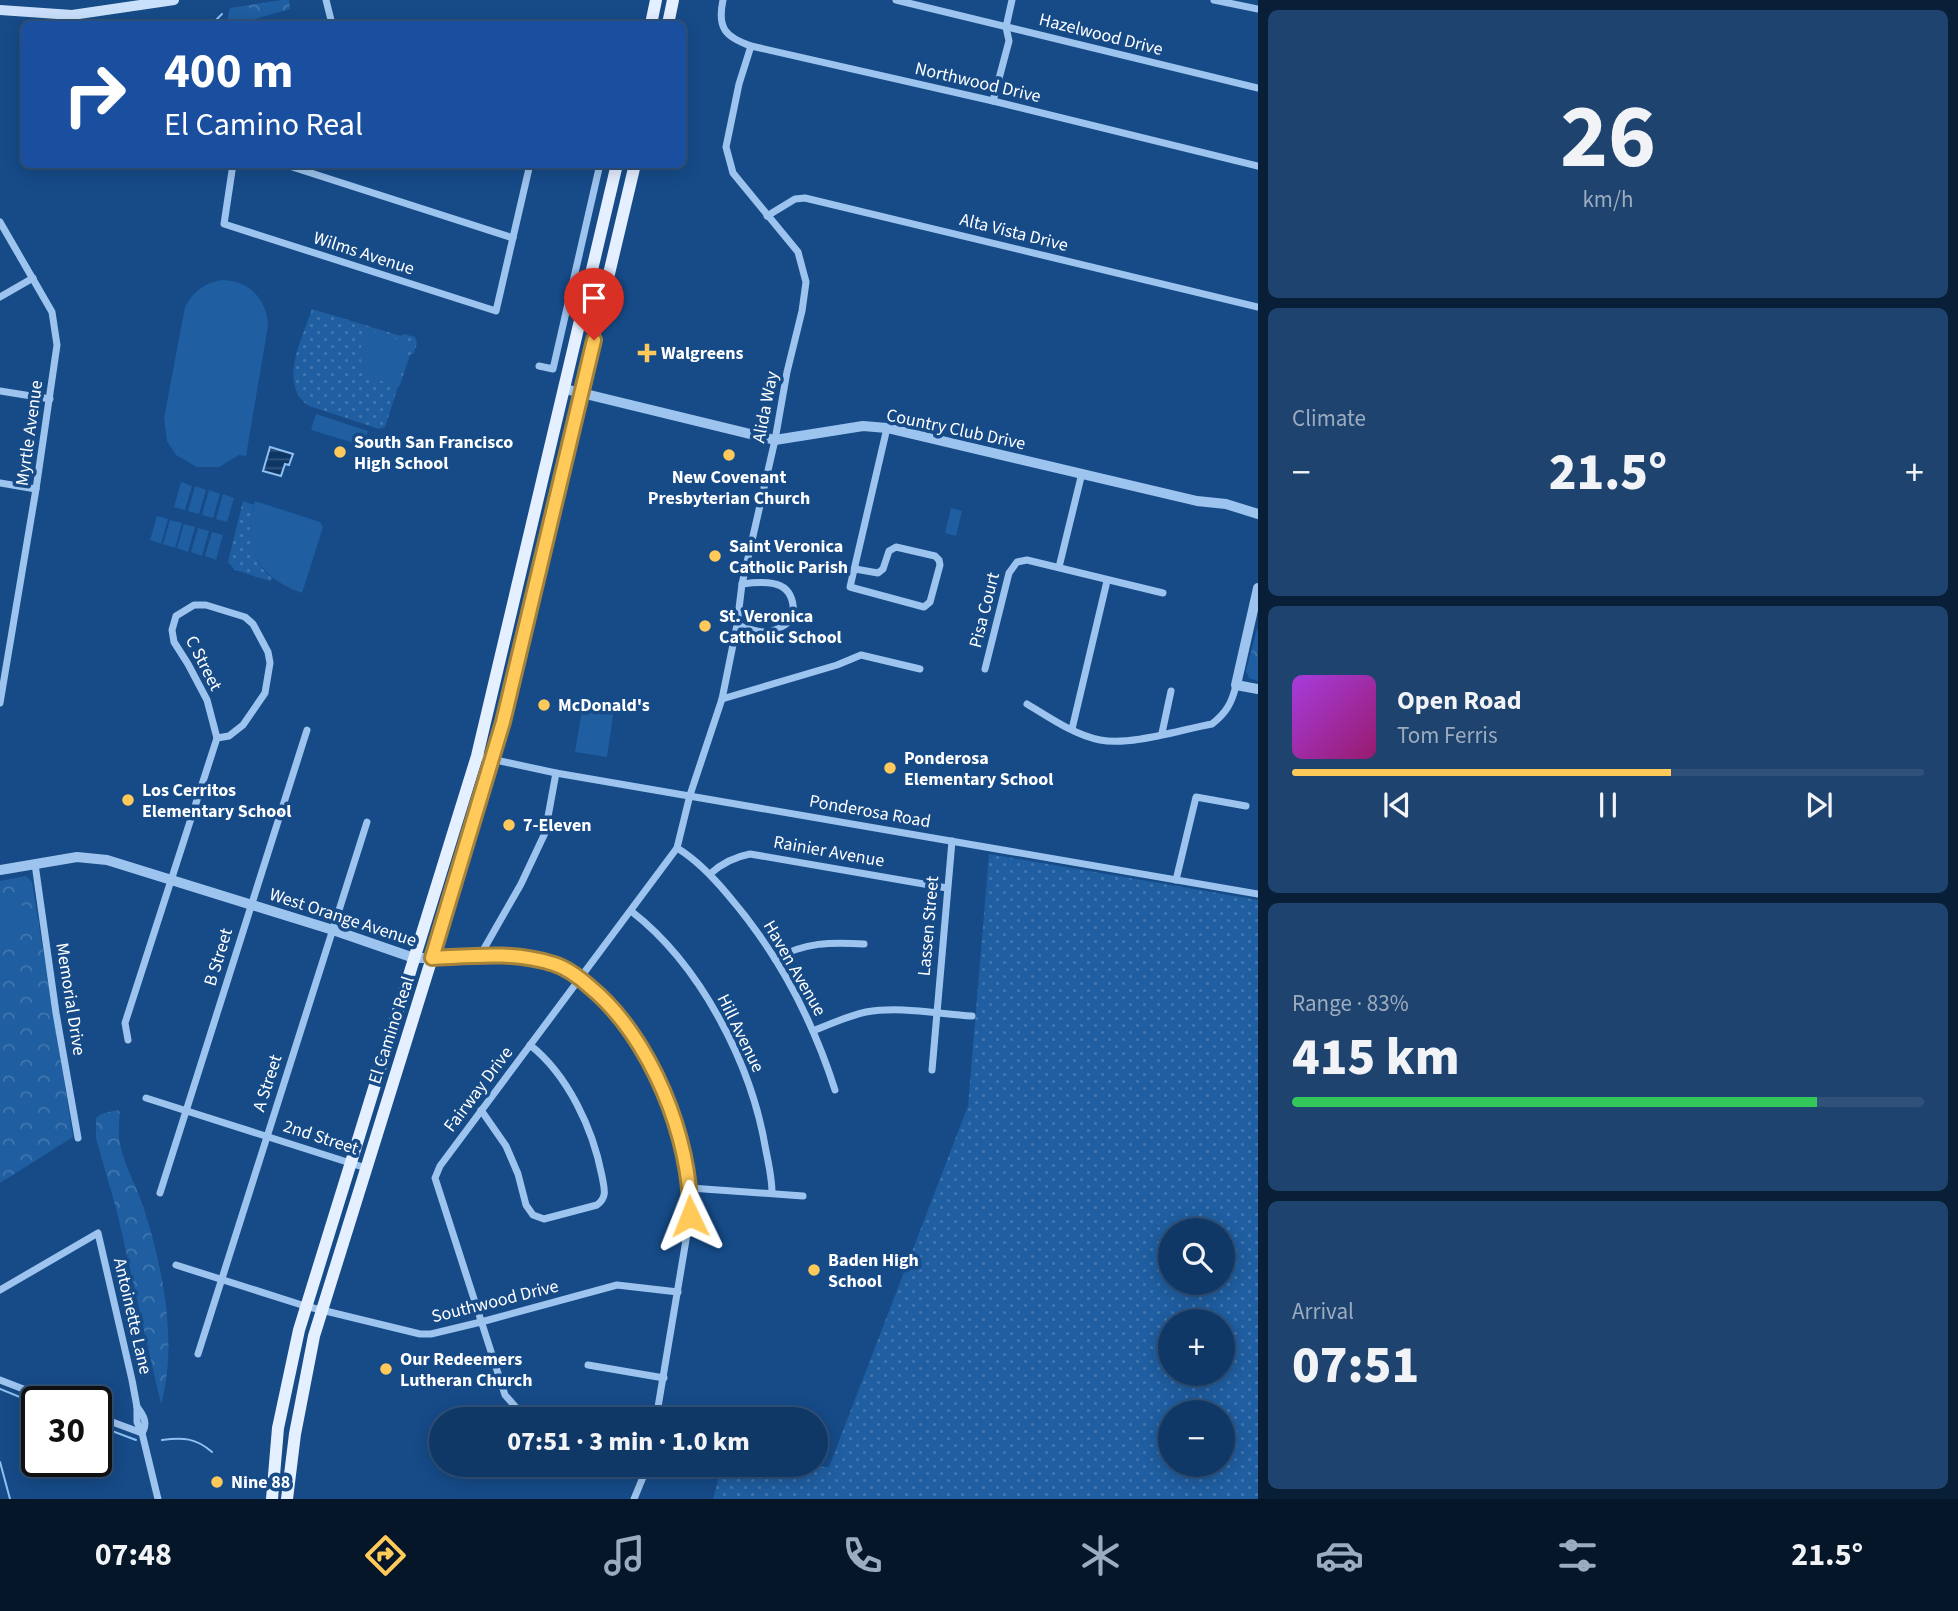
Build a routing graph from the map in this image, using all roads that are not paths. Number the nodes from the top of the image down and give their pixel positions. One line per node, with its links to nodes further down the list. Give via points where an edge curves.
1 (174, 0): 11 (main road, via 72,15)
2 (326, 0): 12 (street)
3 (656, 0): 13 (main road)
4 (673, 0): 14 (main road)
5 (723, 0): 16 (street, Northwood Drive, via 724,30 733,40)
6 (896, 0): 9 (street, Hazelwood Drive)
7 (1012, 0): 15 (street)
8 (1214, 0): 10 (street)
9 (925, 3): 15 (street, Hazelwood Drive)
10 (1258, 9)
11 (0, 10)
12 (331, 21)
13 (652, 21)
14 (669, 21)
15 (1006, 27): 17 (street, Hazelwood Drive); 18 (street, via 1009,41)
16 (751, 46): 18 (street, Northwood Drive); 26 (street, Alida Way, via 726,147 733,173)
17 (1258, 88)
18 (993, 101): 19 (street, Northwood Drive)
19 (1258, 166)
20 (232, 168): 28 (street, Wilms Avenue, via 224,224 496,311)
21 (295, 168): 28 (street)
22 (529, 168): 28 (street)
23 (599, 168): 32 (street, via 553,369)
24 (616, 168): 33 (main road, El Camino Real)
25 (634, 168): 35 (main road, El Camino Real)
26 (767, 216): 31 (street, Alta Vista Drive, via 805,198); 38 (street, Alida Way, via 798,252 806,282)
27 (0, 222): 29 (street, Myrtle Avenue)
28 (513, 238)
29 (33, 278): 30 (street); 36 (street, Myrtle Avenue, via 52,312 57,345)
30 (0, 297)
31 (1258, 307)
32 (539, 366)
33 (565, 389): 35 (street, Country Club Drive); 62 (main road, El Camino Real)
34 (0, 391): 36 (street)
35 (581, 393): 38 (street, Country Club Drive); 63 (main road, El Camino Real)
36 (50, 399): 41 (street, Myrtle Avenue)
37 (887, 428): 38 (street, Country Club Drive, via 863,426); 39 (street, Country Club Drive); 44 (street)
38 (775, 440): 46 (street, Alida Way)
39 (1082, 473): 42 (street, Country Club Drive); 43 (street)
40 (0, 483): 41 (street)
41 (36, 489): 56 (street, Myrtle Avenue)
42 (1258, 514)
43 (1059, 567): 45 (street, Pisa Court); 51 (street, Pisa Court, via 1022,560 1010,568)
44 (855, 569): 44 (street, via 850,587 925,607 940,562 935,556 896,547 878,573)
45 (1107, 581): 48 (street, Pisa Court); 58 (street)
46 (742, 584): 49 (street, Alida Way); 49 (street, via 779,584 791,594 793,619 764,634)
47 (1258, 589): 52 (street)
48 (1163, 593)
49 (737, 625): 55 (street, Alida Way)
50 (920, 669): 55 (street, via 861,655)
51 (985, 669)
52 (1236, 685): 53 (street); 60 (street, via 1233,700 1212,724)
53 (1258, 689)
54 (1171, 691): 60 (street)
55 (722, 699): 65 (street, Alida Way)
56 (0, 703)
57 (1027, 704): 58 (street)
58 (1072, 729): 60 (street, via 1098,740 1125,741)
59 (307, 730): 77 (street, B Street)
60 (1163, 733)
61 (217, 738): 61 (street, C Street, via 206,700 174,642 176,616 194,605 206,605 253,624 270,663 265,693 243,725 229,736); 73 (street)
62 (477, 756): 63 (street, Ponderosa Road); 82 (main road, El Camino Real)
63 (494, 759): 64 (street, Ponderosa Road); 83 (main road, El Camino Real)
64 (556, 773): 65 (street, Ponderosa Road); 81 (street, via 545,833 522,884)
65 (690, 795): 68 (street, Ponderosa Road); 69 (street, Fairway Drive)
66 (1246, 806): 74 (street, via 1195,797)
67 (367, 822): 79 (street, A Street)
68 (952, 841): 74 (street, Ponderosa Road); 75 (street, Lassen Street)
69 (677, 848): 72 (street, Haven Avenue); 78 (street, Fairway Drive)
70 (35, 864): 71 (street, West Orange Avenue); 73 (street, West Orange Avenue, via 86,858); 97 (street, Memorial Drive)
71 (0, 870)
72 (710, 874): 75 (street, Rainier Avenue, via 726,862 750,854); 84 (street, Haven Avenue, via 746,915)
73 (171, 879): 77 (street, West Orange Avenue); 89 (street, via 125,1023)
74 (1176, 880): 76 (street, Ponderosa Road)
75 (947, 888): 86 (street, Lassen Street)
76 (1258, 894)
77 (251, 904): 79 (street, West Orange Avenue); 95 (street, B Street)
78 (631, 911): 85 (street, Fairway Drive); 102 (street, Hill Avenue, via 673,951 713,1008 754,1101)
79 (332, 930): 82 (street, West Orange Avenue); 96 (street, A Street)
80 (864, 944): 84 (street, via 808,944)
81 (481, 954): 83 (street, West Orange Avenue); 85 (street, West Orange Avenue, via 517,955 557,964)
82 (414, 958): 83 (street, West Orange Avenue); 98 (main road, El Camino Real)
83 (432, 958): 99 (main road, El Camino Real)
84 (775, 959): 88 (street, Haven Avenue)
85 (580, 978): 90 (street, Fairway Drive); 100 (street, West Orange Avenue, via 620,1018 652,1069 676,1127)
86 (936, 1014): 87 (street); 88 (street, via 884,1010); 91 (street, Lassen Street)
87 (972, 1016)
88 (813, 1031): 92 (street, Haven Avenue)
89 (128, 1040)
90 (530, 1045): 94 (street, Fairway Drive); 94 (street, via 559,1076 582,1115 600,1167 603,1199 597,1205 544,1219 533,1214 506,1146)
91 (932, 1070)
92 (835, 1090)
93 (146, 1098): 95 (street, 2nd Street)
94 (481, 1110): 110 (street, Fairway Drive, via 435,1178)
95 (187, 1111): 96 (street, 2nd Street); 101 (street, B Street)
96 (267, 1136): 98 (street, 2nd Street); 105 (street, A Street)
97 (78, 1138)
98 (350, 1163): 99 (street, 2nd Street); 108 (main road, El Camino Real)
99 (366, 1168): 109 (main road, El Camino Real)
100 (690, 1188): 102 (street); 107 (street, West Orange Avenue)
101 (160, 1193)
102 (772, 1193): 103 (street)
103 (803, 1195)
104 (176, 1265): 105 (street, Southwood Drive)
105 (222, 1280): 108 (street, Southwood Drive); 111 (street, A Street)
106 (0, 1290): 119 (street, Antoinette Lane, via 98,1233 137,1407 145,1420)
107 (678, 1292): 110 (street, Southwood Drive, via 617,1285); 113 (street, West Orange Avenue)
108 (305, 1306): 109 (street, Southwood Drive); 122 (main road, El Camino Real, via 278,1428)
109 (322, 1310): 110 (street, Southwood Drive, via 421,1334); 123 (main road, El Camino Real, via 295,1434)
110 (481, 1322): 116 (street, Fairway Drive, via 505,1395)
111 (198, 1354)
112 (588, 1365): 113 (street)
113 (664, 1378): 117 (street, West Orange Avenue)
114 (0, 1380): 115 (street)
115 (21, 1388)
116 (516, 1407)
117 (658, 1407)
118 (112, 1422): 119 (street)
119 (142, 1433): 121 (street, Antoinette Lane)
120 (642, 1477): 124 (street)
121 (158, 1499)
122 (272, 1499)
123 (287, 1499)
124 (634, 1499)

